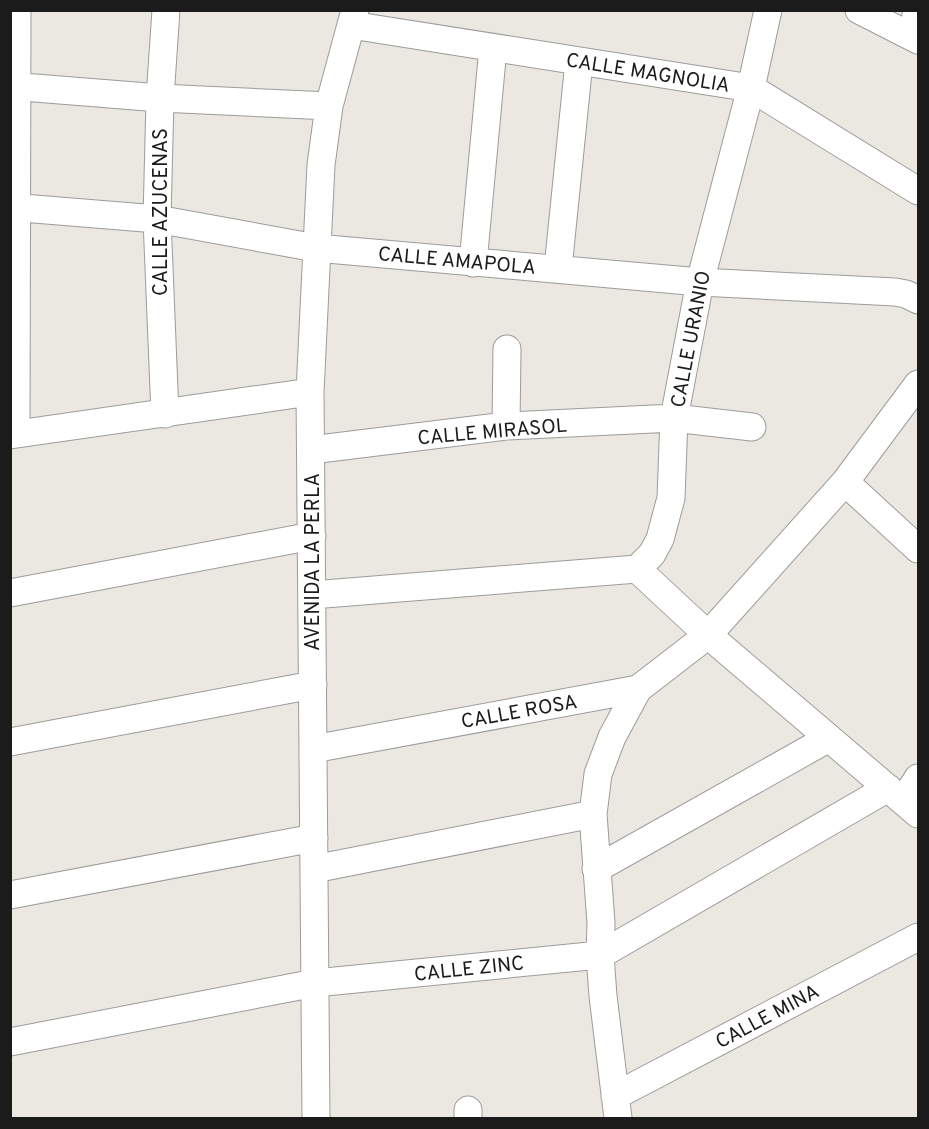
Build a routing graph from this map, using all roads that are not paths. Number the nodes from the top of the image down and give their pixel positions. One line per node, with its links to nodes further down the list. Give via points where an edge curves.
1 (17, 10): 9 (street)
2 (166, 10): 11 (street, CALLE AZUCENAS)
3 (768, 10): 10 (street, CALLE URANIO)
4 (860, 10): 6 (street)
5 (353, 18): 7 (street, CALLE MAGNOLIA); 12 (street, AVENIDA LA PERLA)
6 (916, 29)
7 (492, 48): 8 (street, CALLE MAGNOLIA); 17 (street)
8 (579, 62): 10 (street, CALLE MAGNOLIA); 18 (street)
9 (14, 86): 11 (street); 14 (street)
10 (751, 88): 13 (street, CALLE MAGNOLIA); 19 (street, CALLE URANIO)
11 (160, 98): 12 (street); 15 (street, CALLE AZUCENAS)
12 (329, 106): 16 (street, AVENIDA LA PERLA)
13 (918, 191)
14 (13, 207): 15 (street, CALLE AMAPOLA); 28 (street)
15 (158, 219): 16 (street, CALLE AMAPOLA); 24 (street, CALLE AZUCENAS)
16 (316, 248): 17 (street, CALLE AMAPOLA); 23 (street, AVENIDA LA PERLA)
17 (473, 263): 18 (street, CALLE AMAPOLA)
18 (558, 268): 19 (street, CALLE AMAPOLA)
19 (700, 282): 20 (street, CALLE AMAPOLA); 25 (street, CALLE URANIO)
20 (912, 297)
21 (507, 349): 26 (street)
22 (918, 384): 30 (street, CALLE ROSA)
23 (310, 392): 24 (street); 29 (street, AVENIDA LA PERLA)
24 (165, 414): 28 (street)
25 (674, 418): 26 (street, CALLE MIRASOL); 27 (street, CALLE MIRASOL); 33 (street, CALLE URANIO, via 670,498 663,529 651,554)
26 (506, 426): 29 (street, CALLE MIRASOL)
27 (752, 426)
28 (13, 434)
29 (311, 450): 31 (street, AVENIDA LA PERLA)
30 (845, 482): 32 (street); 36 (street, CALLE ROSA)
31 (312, 536): 34 (street); 35 (street, AVENIDA LA PERLA)
32 (918, 549)
33 (636, 569): 35 (street); 36 (street)
34 (10, 593)
35 (312, 595): 37 (street, AVENIDA LA PERLA)
36 (708, 635): 38 (street, CALLE ROSA); 39 (street)
37 (313, 685): 40 (street); 41 (street, AVENIDA LA PERLA)
38 (638, 689): 41 (street, CALLE ROSA); 44 (street, via 612,737 598,774)
39 (830, 738): 43 (street); 47 (street)
40 (10, 742)
41 (313, 749): 45 (street, AVENIDA LA PERLA)
42 (918, 778): 43 (street)
43 (903, 801): 50 (street, CALLE ZINC)
44 (593, 814): 46 (street); 47 (street)
45 (314, 838): 46 (street, AVENIDA LA PERLA); 48 (street)
46 (314, 869): 51 (street, AVENIDA LA PERLA)
47 (596, 869): 50 (street)
48 (10, 895)
49 (918, 937): 53 (street, CALLE MINA)
50 (600, 955): 51 (street, CALLE ZINC); 53 (street)
51 (315, 983): 52 (street, CALLE ZINC); 54 (street, AVENIDA LA PERLA)
52 (10, 1042)
53 (616, 1107)
54 (311, 1118)

